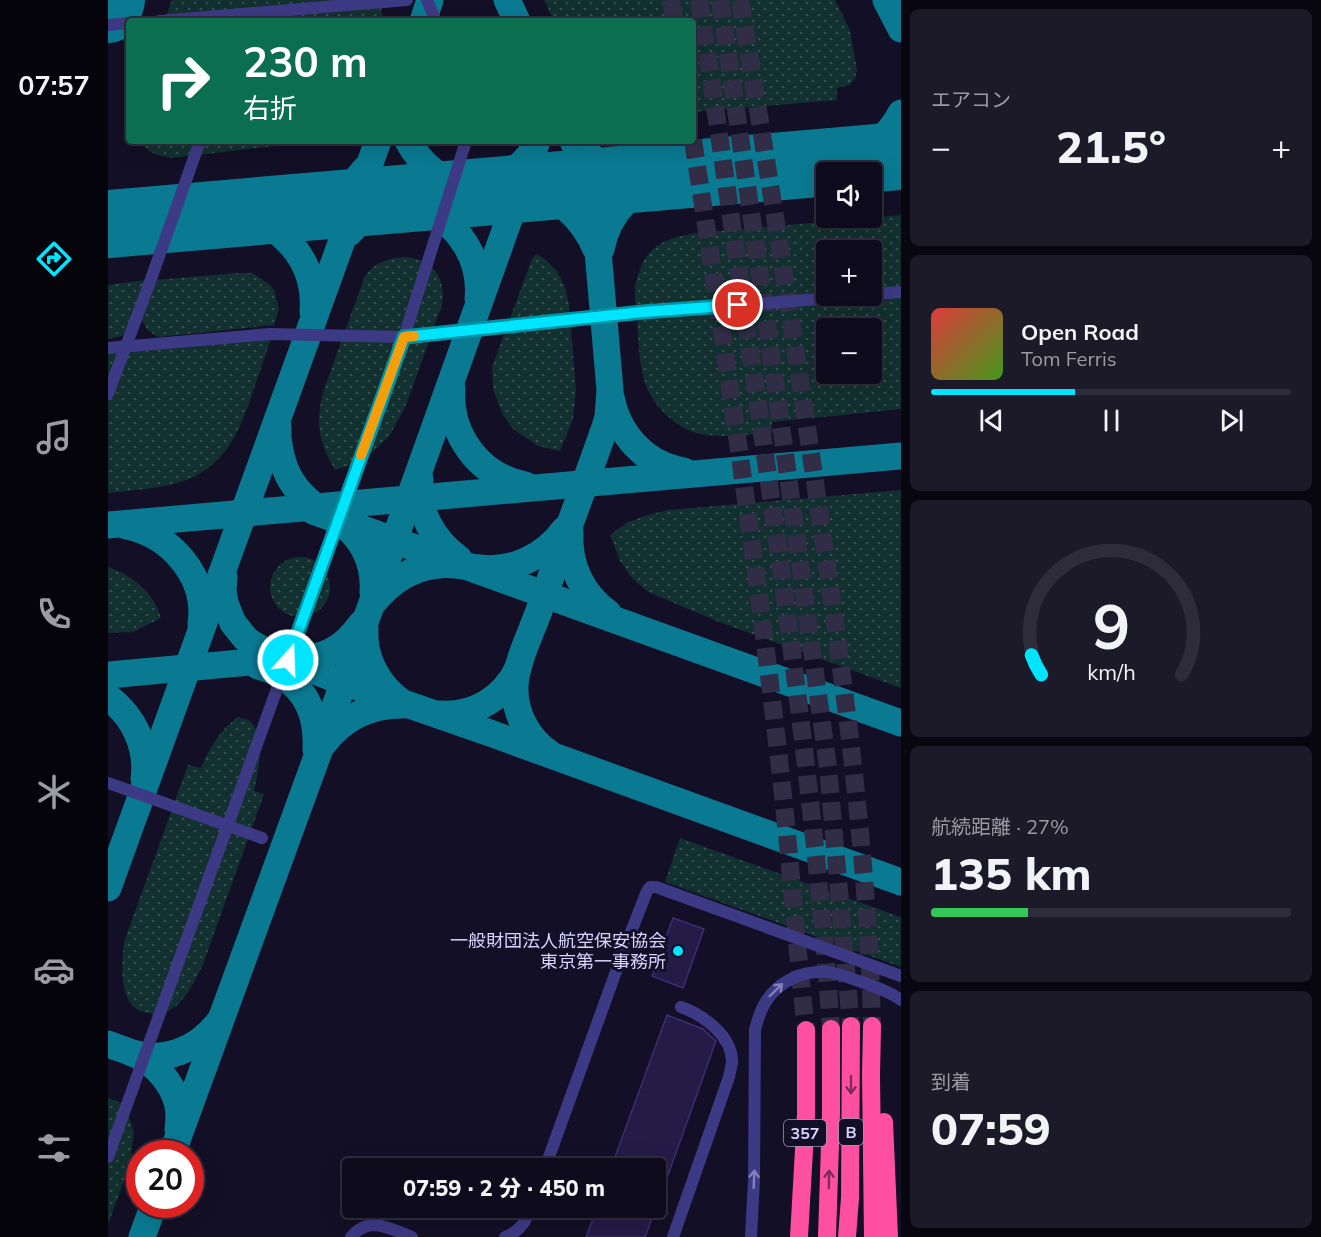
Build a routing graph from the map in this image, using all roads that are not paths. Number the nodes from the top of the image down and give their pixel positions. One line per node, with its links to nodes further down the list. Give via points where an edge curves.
1 (249, 0): 4 (street)
2 (407, 0): 4 (street)
3 (427, 0): 5 (street)
4 (243, 18)
5 (435, 18)
6 (126, 23): 7 (street)
7 (108, 25)
8 (199, 144): 14 (street)
9 (465, 144): 13 (street)
10 (901, 292): 11 (street)
11 (882, 293)
12 (816, 299): 13 (street, via 643,312)
13 (404, 337): 14 (street, via 270,334); 18 (street)
14 (126, 346): 15 (street); 16 (street)
15 (108, 348)
16 (108, 394)
17 (108, 783): 18 (street)
18 (228, 826): 19 (street); 28 (street)
19 (262, 838)
20 (901, 976): 29 (street, via 650,887)
21 (901, 1000): 36 (street, one-way to 21, via 755,1029 764,1003 793,978 829,972)
22 (681, 1007): 35 (street, via 712,1024 728,1044 732,1061)
23 (851, 1026): 40 (highway, B, one-way to 40)
24 (872, 1026): 27 (highway)
25 (831, 1029): 39 (highway, B, one-way to 25)
26 (806, 1030): 30 (highway, 357)
27 (872, 1047): 41 (highway); 42 (highway, via 881,1077)
28 (108, 1157)
29 (549, 1158)
30 (803, 1175): 37 (highway); 38 (highway, 357)
31 (527, 1218): 34 (street, via 515,1233)
32 (351, 1237): 33 (street, via 369,1225)
33 (412, 1237)
34 (505, 1237)
35 (673, 1237)
36 (751, 1237)
37 (793, 1237)
38 (799, 1237)
39 (827, 1237)
40 (847, 1237)
41 (873, 1237)
42 (889, 1237)

